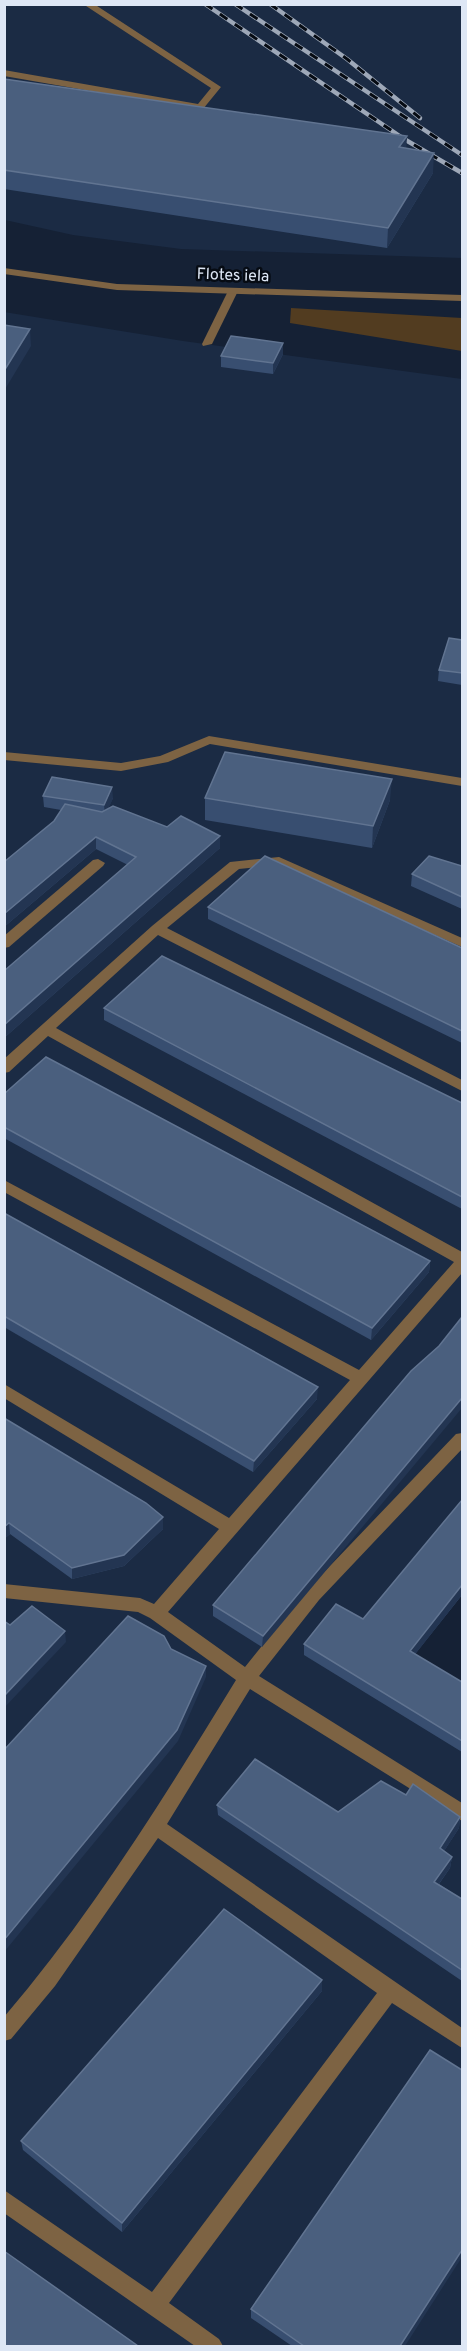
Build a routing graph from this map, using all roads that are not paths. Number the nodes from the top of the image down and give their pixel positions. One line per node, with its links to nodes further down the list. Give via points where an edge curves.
1 (87, 4): 2 (street, via 216,87 200,106)
2 (4, 73)
3 (4, 271): 4 (street, Flotes iela, via 117,287)
4 (233, 291): 5 (street, Flotes iela); 6 (street)
5 (462, 298)
6 (207, 344)
7 (4, 756): 8 (street, via 121,767 162,759 209,740)
8 (462, 782)
9 (98, 863): 12 (street)
10 (157, 929): 11 (street, via 235,865 279,861); 13 (street); 15 (street)
11 (462, 943)
12 (4, 944)
13 (48, 1030): 14 (street); 17 (street)
14 (4, 1068)
15 (462, 1086)
16 (4, 1185): 18 (street)
17 (462, 1261): 18 (street)
18 (360, 1378): 21 (street)
19 (4, 1390): 21 (street)
20 (462, 1439): 24 (street, via 314,1595)
21 (231, 1527): 23 (street)
22 (4, 1591): 23 (street, via 140,1605)
23 (156, 1613): 24 (street)
24 (247, 1678): 25 (street); 26 (street)
25 (462, 1813)
26 (156, 1826): 27 (street); 28 (street, via 48,1980)
27 (390, 1991): 29 (street); 31 (street)
28 (4, 2031)
29 (462, 2039)
30 (4, 2200): 31 (street)
31 (155, 2305): 32 (street)
32 (212, 2346)

